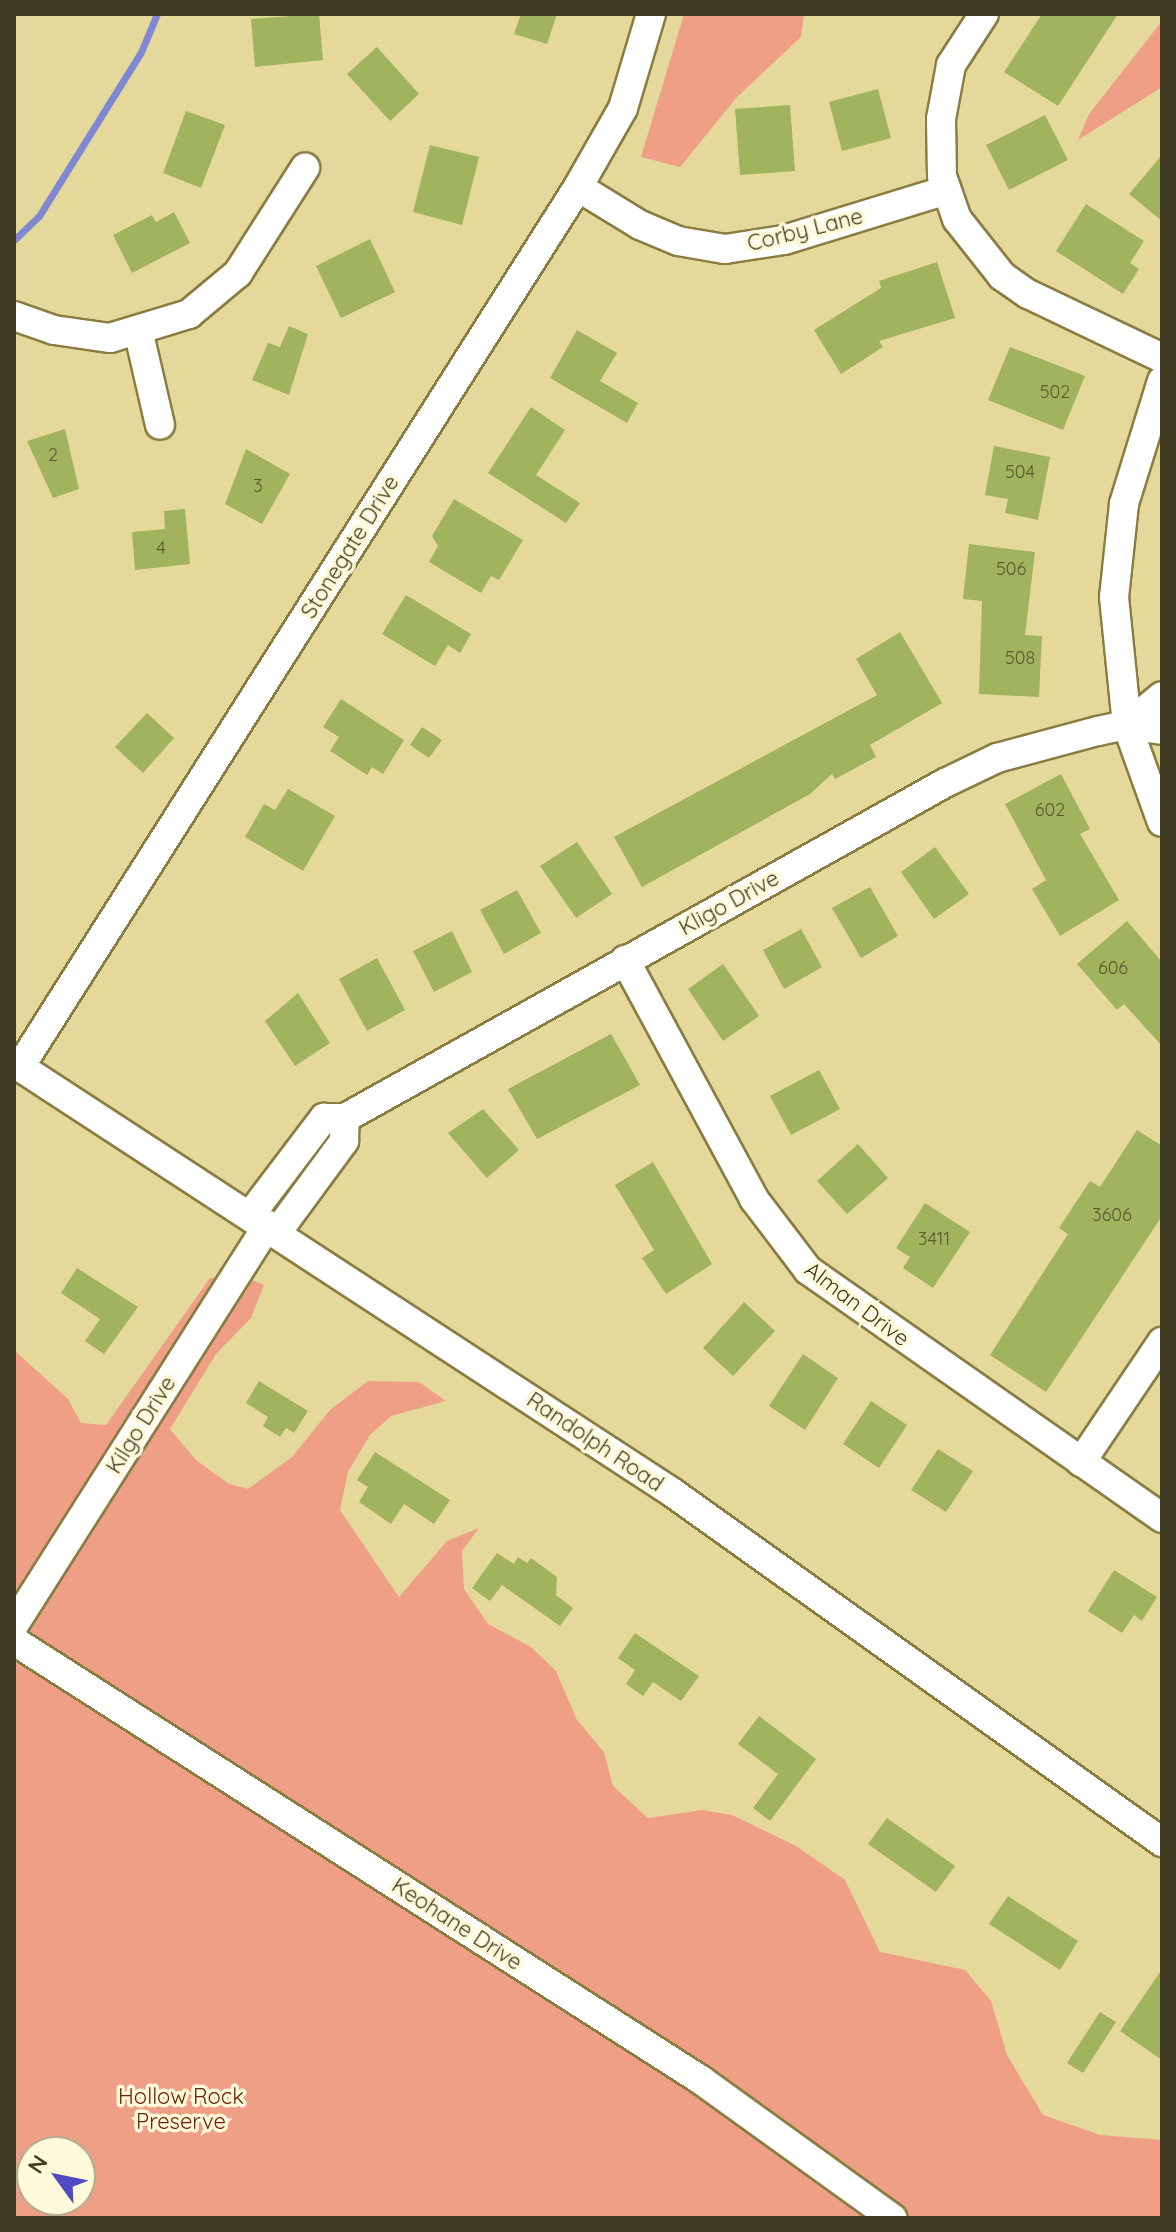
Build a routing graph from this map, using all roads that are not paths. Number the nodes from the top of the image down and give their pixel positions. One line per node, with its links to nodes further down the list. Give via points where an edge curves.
1 (651, 14): 4 (street, Stonegate Drive, via 623,108)
2 (984, 14): 5 (street, via 951,65 941,119)
3 (305, 168): 7 (street, via 238,273 189,314)
4 (578, 187): 5 (street, Corby Lane, via 640,225 678,241 725,249 784,240); 16 (street, Stonegate Drive)
5 (947, 190): 8 (street, via 957,219 1002,276)
6 (14, 316): 7 (street, via 84,337)
7 (139, 334): 10 (street)
8 (1162, 358)
9 (1162, 381): 12 (street, via 1124,504 1120,535 1116,637)
10 (160, 425)
11 (1162, 696): 12 (street, Kligo Drive)
12 (1127, 725): 13 (street, Kligo Drive); 14 (street); 15 (street, Kligo Drive, via 997,758)
13 (1162, 730)
14 (1162, 822)
15 (625, 960): 17 (street, Kligo Drive, via 345,1118 344,1141); 19 (street, Alman Drive, via 754,1199 793,1253 835,1293)
16 (17, 1065): 17 (street, Randolph Road)
17 (265, 1223): 21 (street, Kilgo Drive); 23 (street, Randolph Road, via 673,1493)
18 (1162, 1342): 19 (street)
19 (1081, 1462): 20 (street, Alman Drive)
20 (1162, 1518)
21 (14, 1625)
22 (14, 1641): 24 (street, Keohane Drive, via 701,2080)
23 (1162, 1842)
24 (892, 2218)

